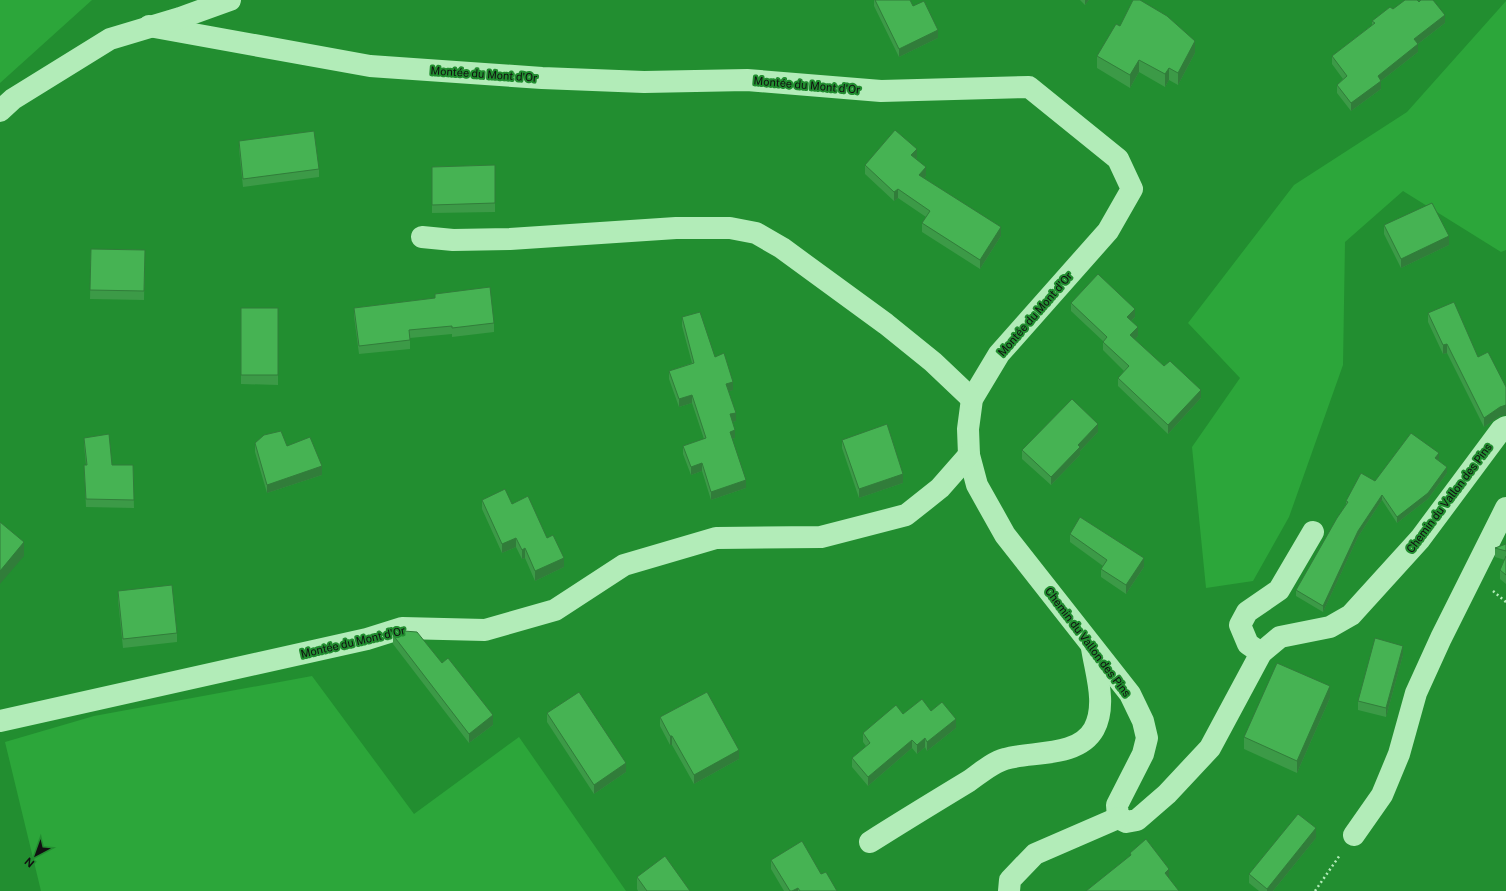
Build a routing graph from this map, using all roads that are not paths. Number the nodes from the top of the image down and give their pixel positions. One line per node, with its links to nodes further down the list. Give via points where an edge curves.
1 (230, 0): 2 (street)
2 (149, 26): 3 (street, via 110,39 13,100); 5 (street, Montée du Mont d'Or, via 370,66 542,78 644,82 747,80 881,91 1029,87 1118,159 1132,189 1108,232 999,354)
3 (0, 111)
4 (422, 237): 5 (street, via 453,240 510,239 676,228 730,228 756,233 782,248 886,324 933,362)
5 (972, 399): 7 (street, Montée du Mont d'Or, via 968,429)
6 (1504, 433): 11 (street, Chemin du Vallon des Pins, via 1420,539 1351,615 1330,627 1280,637)
7 (969, 455): 10 (street, Chemin du Vallon des Pins, via 977,485 1005,535); 12 (street, Montée du Mont d'Or, via 940,488 906,515 821,537 716,538 624,565 555,610 484,630 402,628 367,639)
8 (1506, 508): 14 (street, via 1416,694 1399,754 1382,795)
9 (1313, 532): 11 (street, via 1280,590 1247,612 1240,625 1248,644)
10 (1091, 645): 13 (street, Chemin du Vallon des Pins, via 1130,694 1143,721 1147,738 1143,754 1117,805); 15 (street, via 1099,688 1100,713 1094,730 1084,739 1069,748 1051,753 1004,759)
11 (1261, 653): 13 (street, Chemin du Vallon des Pins, via 1210,748 1167,794 1137,820 1126,822)
12 (0, 721)
13 (1118, 818): 16 (street, via 1035,854 1010,880)
14 (1354, 835)
15 (870, 842)
16 (1009, 891)

